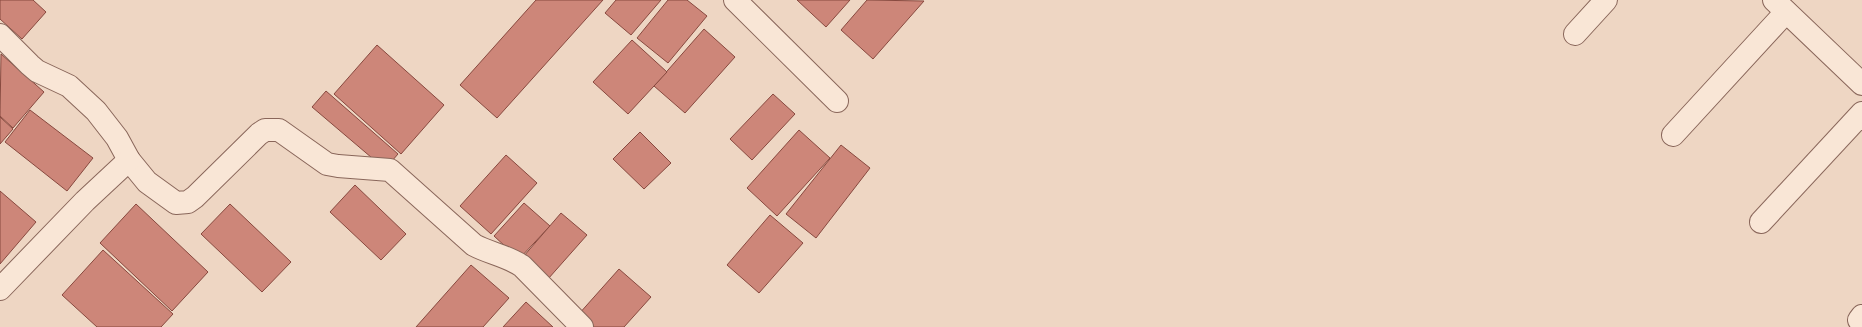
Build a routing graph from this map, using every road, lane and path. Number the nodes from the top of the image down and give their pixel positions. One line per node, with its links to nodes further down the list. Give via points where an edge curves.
1 (735, 0): 7 (street)
2 (1606, 0): 4 (street)
3 (1779, 4): 6 (street); 9 (street)
4 (1575, 34)
5 (0, 36): 10 (street, via 30,65 69,86 96,111 117,138)
6 (1862, 84)
7 (837, 101)
8 (1862, 112): 11 (street)
9 (1673, 135)
10 (129, 160): 12 (street, via 85,201); 13 (street, via 164,196 182,204 195,197 265,130 279,130 326,164 390,170 474,245 522,266)
11 (1761, 222)
12 (0, 289)
13 (582, 327)

